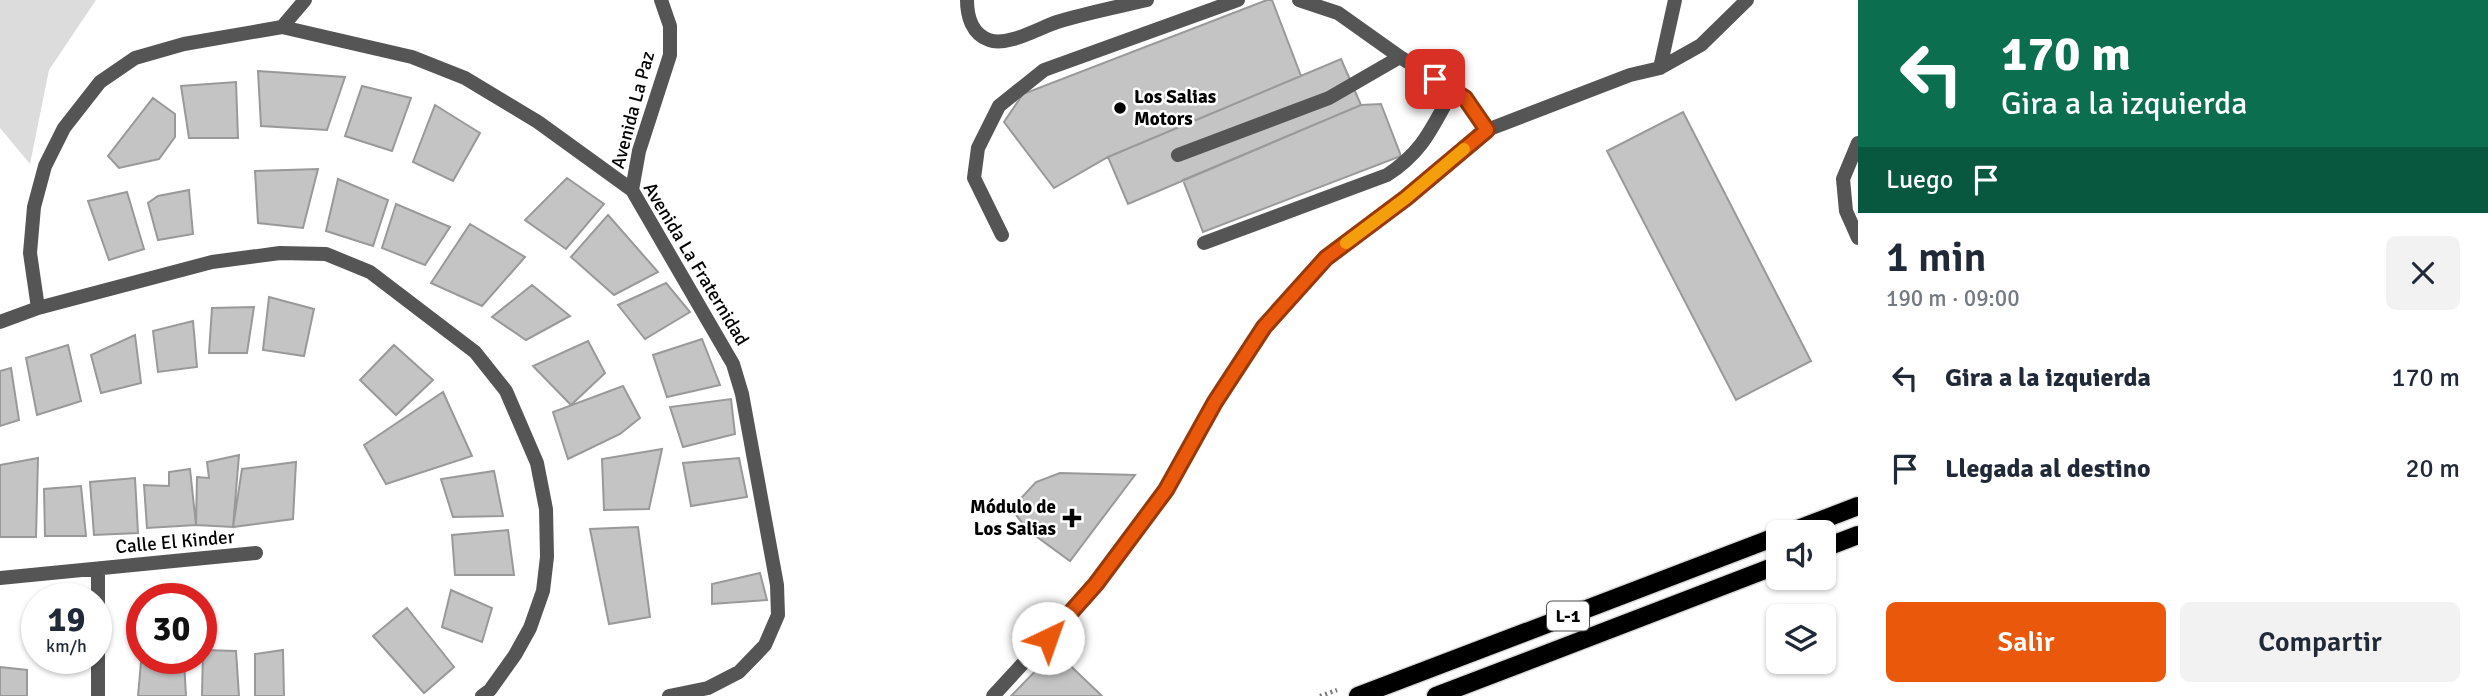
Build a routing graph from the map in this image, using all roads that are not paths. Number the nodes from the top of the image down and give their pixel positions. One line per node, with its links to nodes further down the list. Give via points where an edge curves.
1 (305, 0): 9 (street)
2 (661, 0): 16 (street, Avenida La Paz, via 670,26 670,55 639,151)
3 (967, 0): 4 (street, via 975,31 990,41 1014,39 1056,23)
4 (1147, 0)
5 (1238, 0): 17 (street, via 1044,70 999,106 978,148 974,178)
6 (1299, 0): 10 (street, via 1338,13)
7 (1675, 0): 11 (street)
8 (1747, 0): 11 (street, via 1701,45)
9 (282, 27): 16 (street, Avenida La Fraternidad, via 412,57 465,78 538,122); 20 (street, Avenida La Fraternidad, via 184,44 135,58 100,82 64,128 45,166 34,208 30,253)
10 (1400, 57): 12 (street); 15 (street, via 1329,98)
11 (1660, 68): 13 (street, via 1630,75)
12 (1453, 90): 13 (street, via 1465,98); 19 (street, via 1419,149 1387,175)
13 (1487, 130): 34 (street, via 1326,258 1264,327 1158,500 1096,584)
14 (1858, 143): 18 (street, via 1843,179 1846,211)
15 (1178, 155)
16 (632, 190): 33 (street, Avenida La Fraternidad, via 733,364 777,584 778,615 765,645 739,672 708,688)
17 (1002, 235)
18 (1858, 238)
19 (1204, 243)
20 (38, 307): 21 (street); 32 (street, via 212,262 280,253 326,254 370,272 475,352 506,391 537,463 547,545 543,591 530,628 516,656)
21 (0, 322)
22 (1858, 506): 23 (main road)
23 (1821, 520)
24 (1858, 534): 26 (main road)
25 (1766, 541): 35 (main road, L-1)
26 (1836, 543)
27 (256, 554): 28 (street, Calle El Kinder)
28 (98, 569): 30 (street, Calle El Kinder); 31 (street, Calle El Kinder)
29 (1766, 570): 36 (main road, L-1)
30 (0, 578)
31 (97, 696)
32 (482, 696)
33 (669, 696)
34 (993, 696)
35 (1358, 696)
36 (1436, 696)

